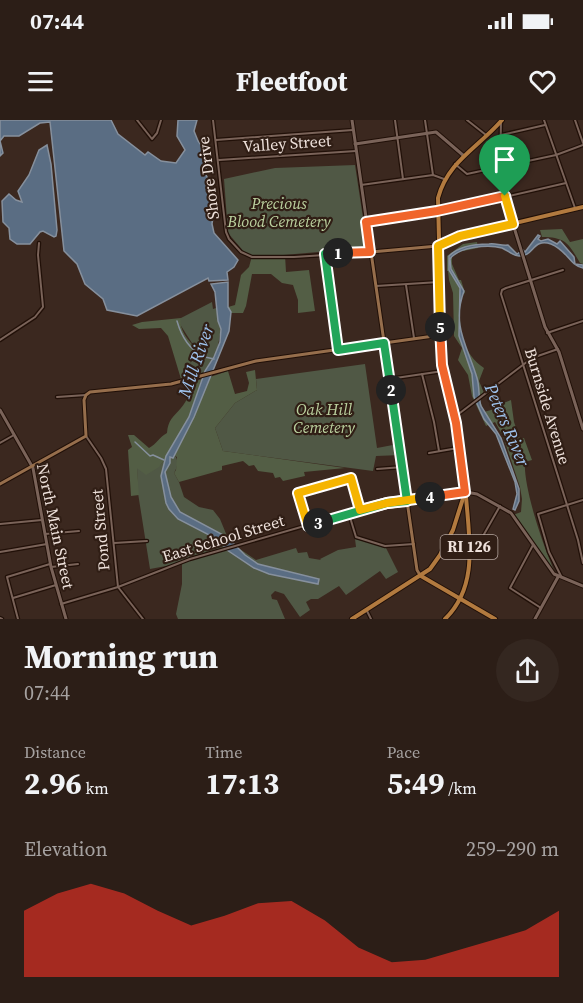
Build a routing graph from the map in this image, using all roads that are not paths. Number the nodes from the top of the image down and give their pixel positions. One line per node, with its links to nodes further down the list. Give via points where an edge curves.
1 (137, 120): 2 (street, via 152,138)
2 (161, 120)
3 (213, 120): 17 (street, Shore Drive)
4 (352, 120): 12 (street)
5 (395, 120): 16 (street)
6 (425, 120): 13 (street)
7 (467, 120): 15 (street)
8 (501, 120): 14 (street); 15 (main road)
9 (544, 120): 11 (street)
10 (575, 120): 19 (street)
11 (545, 125): 14 (street); 21 (street)
12 (353, 130): 17 (street); 18 (street)
13 (427, 133): 16 (street); 22 (street, via 436,132); 26 (street)
14 (501, 135): 25 (street)
15 (487, 136): 22 (main road)
16 (398, 137): 18 (street); 27 (street)
17 (216, 140): 23 (street, Shore Drive)
18 (355, 144): 20 (street)
19 (583, 144): 21 (street)
20 (356, 151): 23 (street, Valley Street); 30 (street)
21 (556, 155): 25 (street); 29 (street)
22 (464, 156): 24 (main road)
23 (219, 160): 40 (street, Shore Drive, via 227,235 243,254)
24 (455, 164): 25 (street, via 467,174); 28 (main road)
25 (499, 168): 31 (street)
26 (433, 174): 27 (street); 28 (street)
27 (403, 179): 30 (street)
28 (444, 179): 34 (main road)
29 (566, 183): 31 (street); 33 (street)
30 (361, 184): 35 (street)
31 (505, 196): 34 (street); 36 (street)
32 (583, 207): 33 (main road)
33 (576, 210): 36 (main road)
34 (437, 211): 35 (street); 38 (main road)
35 (366, 222): 39 (street)
36 (513, 224): 38 (main road, via 460,236); 42 (street)
37 (39, 243): 50 (street, via 43,307 36,317)
38 (438, 246): 39 (main road); 43 (main road)
39 (370, 252): 40 (street); 45 (main road)
40 (325, 254): 53 (street)
41 (563, 270): 42 (street)
42 (530, 281): 47 (street); 54 (street, Burnside Avenue, via 502,290)
43 (439, 282): 44 (street); 48 (main road)
44 (406, 284): 45 (street); 49 (street)
45 (376, 286): 51 (main road)
46 (583, 321): 47 (street)
47 (547, 333): 52 (street)
48 (441, 335): 49 (main road); 55 (main road, RI 126)
49 (414, 338): 51 (main road)
50 (0, 339)
51 (384, 343): 53 (main road); 57 (main road)
52 (558, 349): 54 (street); 62 (street)
53 (338, 350): 58 (main road, via 256,362 171,384)
54 (522, 364): 61 (street); 76 (street, Burnside Avenue)
55 (442, 371): 56 (street); 61 (main road, RI 126)
56 (422, 374): 57 (street); 67 (street)
57 (389, 379): 70 (main road)
58 (86, 395): 59 (street); 64 (main road)
59 (57, 397)
60 (0, 410): 63 (street, North Main Street)
61 (455, 417): 66 (main road, RI 126)
62 (583, 428)
63 (14, 435): 65 (street); 69 (street, North Main Street)
64 (86, 436): 69 (main road); 89 (street, Pond Street, via 106,469)
65 (0, 443)
66 (460, 448): 67 (street); 73 (main road, RI 126)
67 (439, 451): 68 (street)
68 (429, 453)
69 (32, 465): 72 (main road); 81 (street, North Main Street)
70 (403, 467): 71 (street); 75 (main road)
71 (377, 469)
72 (0, 484)
73 (465, 492): 75 (street, East School Street); 77 (street); 80 (main road, RI 126); 82 (main road, RI 126)
74 (583, 500): 76 (street)
75 (407, 501): 78 (street, East School Street); 91 (main road)
76 (566, 505): 94 (street, Burnside Avenue); 98 (street, via 538,516)
77 (500, 506): 87 (street); 92 (street, via 514,516)
78 (360, 510): 79 (street, East School Street); 84 (street, via 351,478 298,493)
79 (349, 514): 84 (street, East School Street); 91 (street, via 356,537 385,546)
80 (459, 516): 82 (main road); 97 (main road, RI 126, via 440,555)
81 (43, 520): 83 (street); 86 (street, North Main Street)
82 (467, 521): 103 (main road, RI 126, via 469,574)
83 (0, 524)
84 (308, 526): 101 (street, East School Street, via 169,566)
85 (79, 531): 86 (street)
86 (45, 534): 90 (street, North Main Street)
87 (483, 536)
88 (147, 541): 89 (street)
89 (114, 543): 101 (street, Pond Street)
90 (47, 544): 93 (street); 96 (street, North Main Street)
91 (414, 544): 97 (main road)
92 (534, 544): 98 (street); 105 (street, via 510,588)
93 (0, 552)
94 (583, 562)
95 (78, 564): 96 (street)
96 (51, 566): 99 (street, North Main Street); 102 (street, via 7,577)
97 (421, 576): 103 (main road); 106 (main road)
98 (560, 578): 100 (street); 105 (street)
99 (56, 585): 102 (street); 104 (street, North Main Street)
100 (583, 586)
101 (118, 587): 104 (street, East School Street); 109 (street, Pond Street)
102 (14, 598): 107 (street)
103 (461, 600): 112 (main road); 113 (main road)
104 (61, 604): 108 (street, North Main Street)
105 (541, 608): 114 (street)
106 (366, 610): 110 (main road); 111 (street)
107 (18, 619)
108 (66, 619)
109 (143, 619)
110 (352, 619)
111 (372, 619)
112 (445, 619)
113 (495, 619)
114 (535, 619)

